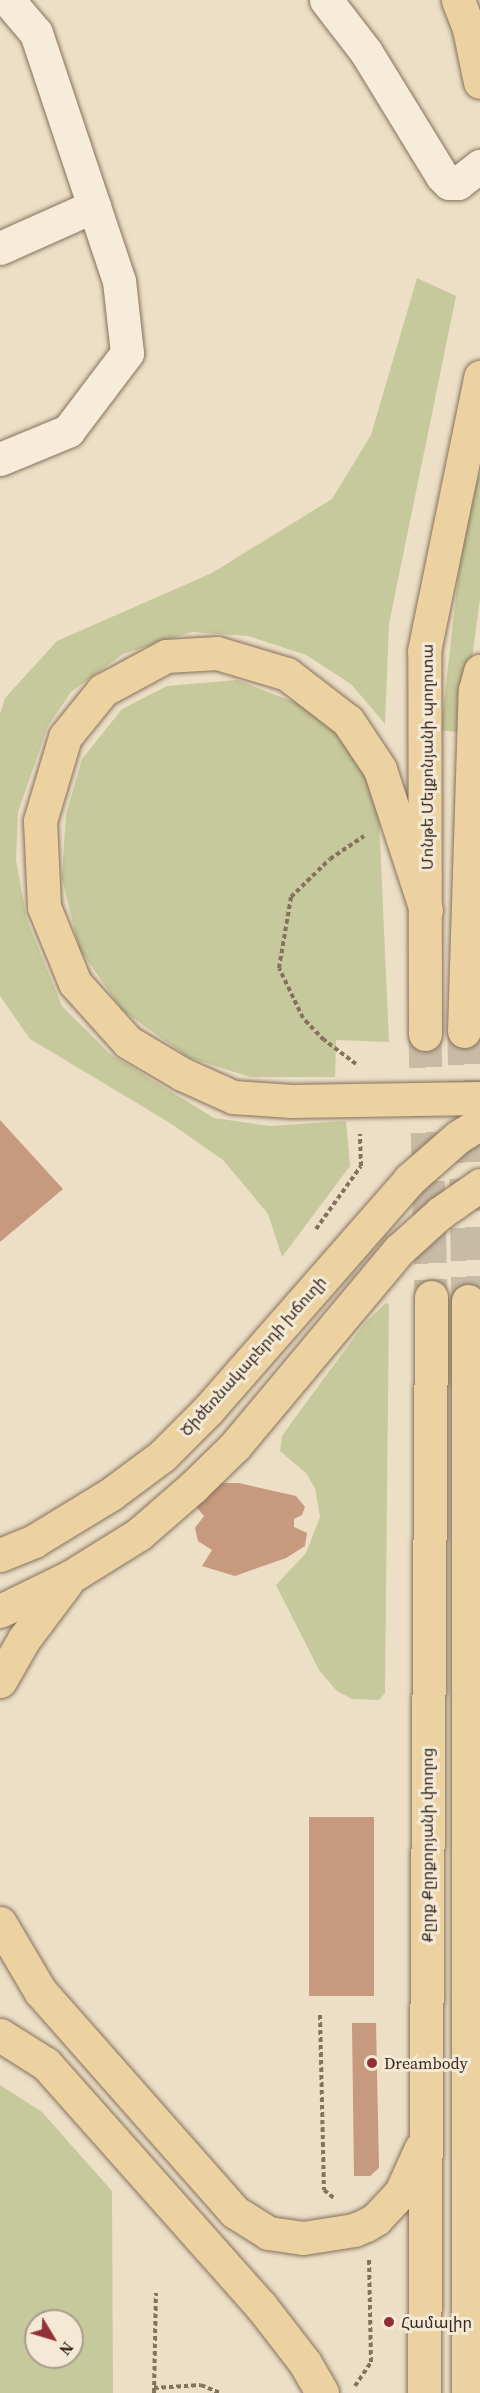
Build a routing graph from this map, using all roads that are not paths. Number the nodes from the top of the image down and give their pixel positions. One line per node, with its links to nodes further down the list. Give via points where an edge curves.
1 (326, 0): 5 (lane, via 366,52 442,176 449,183 458,183)
2 (458, 0): 4 (main road, via 469,29)
3 (7, 7): 6 (lane, via 36,33)
4 (480, 82)
5 (480, 166)
6 (94, 206): 7 (lane); 9 (lane, via 119,281 128,353 68,431)
7 (0, 248)
8 (480, 377): 13 (main road, Մոնթե Մելքոնյանի պողոտա, via 424,651)
9 (0, 459)
10 (480, 671): 12 (main road, via 475,690)
11 (480, 851): 12 (main road)
12 (466, 897): 14 (main road)
13 (426, 910): 15 (main road, Մոնթե Մելքոնյանի պողոտա); 16 (main road, via 380,769 348,721 287,674 217,653 166,656 103,690 65,737 40,821 44,907 75,983 129,1042 182,1074 233,1097 292,1101)
14 (464, 1031)
15 (425, 1034)
16 (480, 1098)
17 (480, 1123): 21 (main road, Ծիծեռնակաբերդի խճուղի, via 409,1180 208,1410 162,1456 111,1494 44,1535)
18 (480, 1185): 22 (main road, via 440,1213 399,1250 235,1446 193,1487 139,1534)
19 (430, 1297): 27 (main road, Քըրք Քըրքորյանի փողոց)
20 (468, 1301): 29 (main road)
21 (0, 1555)
22 (70, 1577): 23 (main road); 24 (main road, via 24,1639)
23 (0, 1611)
24 (0, 1681)
25 (0, 1923): 27 (main road, via 40,1991 235,2212 267,2234 303,2238 354,2230 376,2219 401,2192)
26 (0, 2035): 31 (main road, via 46,2064 261,2306 304,2363)
27 (425, 2139): 32 (main road, Քըրք Քըրքորյանի փողոց)
28 (480, 2241): 29 (main road)
29 (469, 2332): 30 (main road)
30 (472, 2378)
31 (337, 2392)
32 (424, 2393)

